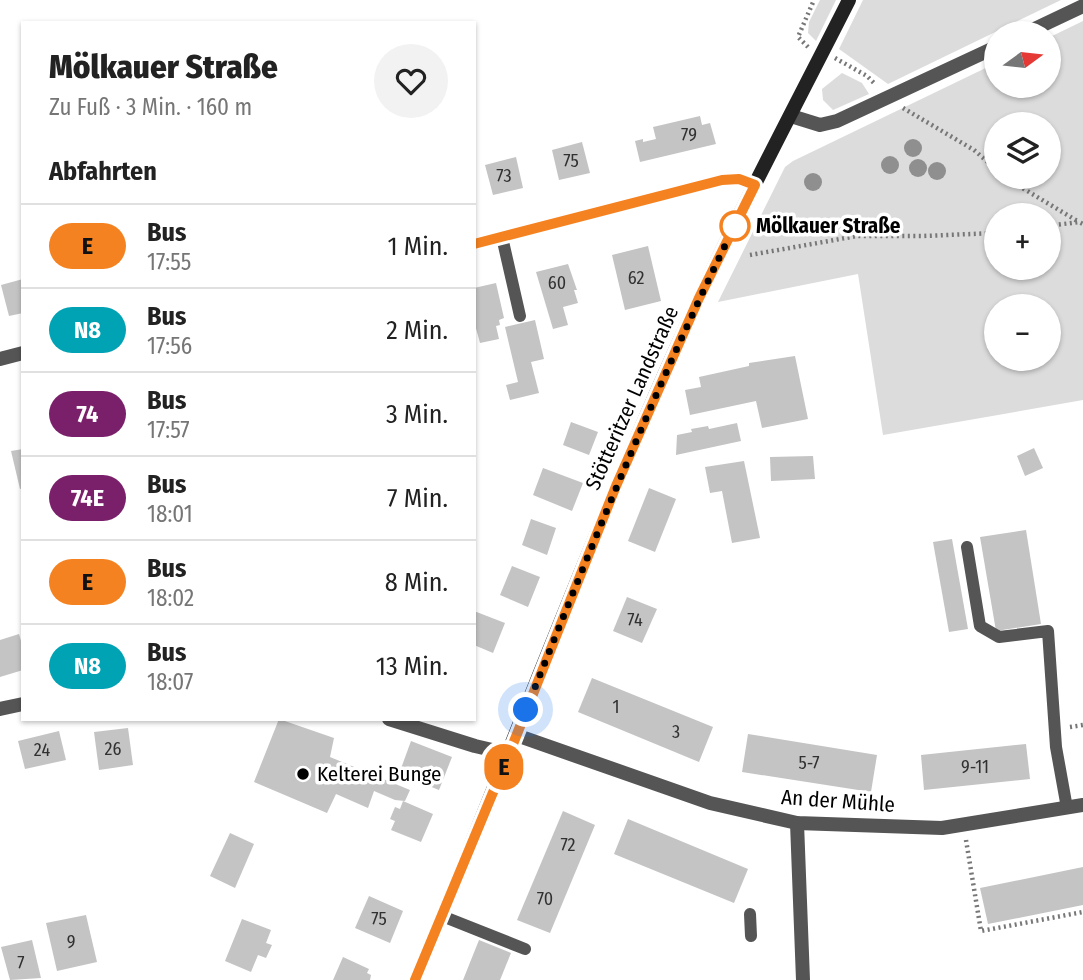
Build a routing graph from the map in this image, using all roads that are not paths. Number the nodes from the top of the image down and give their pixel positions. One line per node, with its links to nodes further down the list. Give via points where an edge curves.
1 (849, 0): 5 (main road, Stötteritzer Landstraße)
2 (1083, 6): 3 (street)
3 (1051, 21)
4 (984, 53): 5 (street, via 837,121 820,125)
5 (791, 116): 6 (main road, Stötteritzer Landstraße)
6 (755, 185): 7 (street, via 739,179 722,180); 16 (main road, Stötteritzer Landstraße, via 616,486)
7 (502, 237): 8 (street); 9 (lane)
8 (476, 243)
9 (520, 316)
10 (21, 354): 11 (street)
11 (0, 359)
12 (967, 547): 19 (lane, via 980,626 999,637 1048,631 1056,747)
13 (21, 704): 14 (street)
14 (0, 709)
15 (395, 721): 17 (street)
16 (516, 735): 17 (main road, Stötteritzer Landstraße); 20 (street, An der Mühle, via 710,803)
17 (509, 754): 22 (main road, Stötteritzer Landstraße)
18 (1083, 805): 19 (street, An der Mühle)
19 (1067, 808): 20 (street, An der Mühle, via 942,828)
20 (797, 823): 26 (street)
21 (750, 914): 23 (lane)
22 (442, 916): 24 (lane); 25 (main road, Stötteritzer Landstraße)
23 (751, 936)
24 (525, 949)
25 (415, 980)
26 (803, 980)

